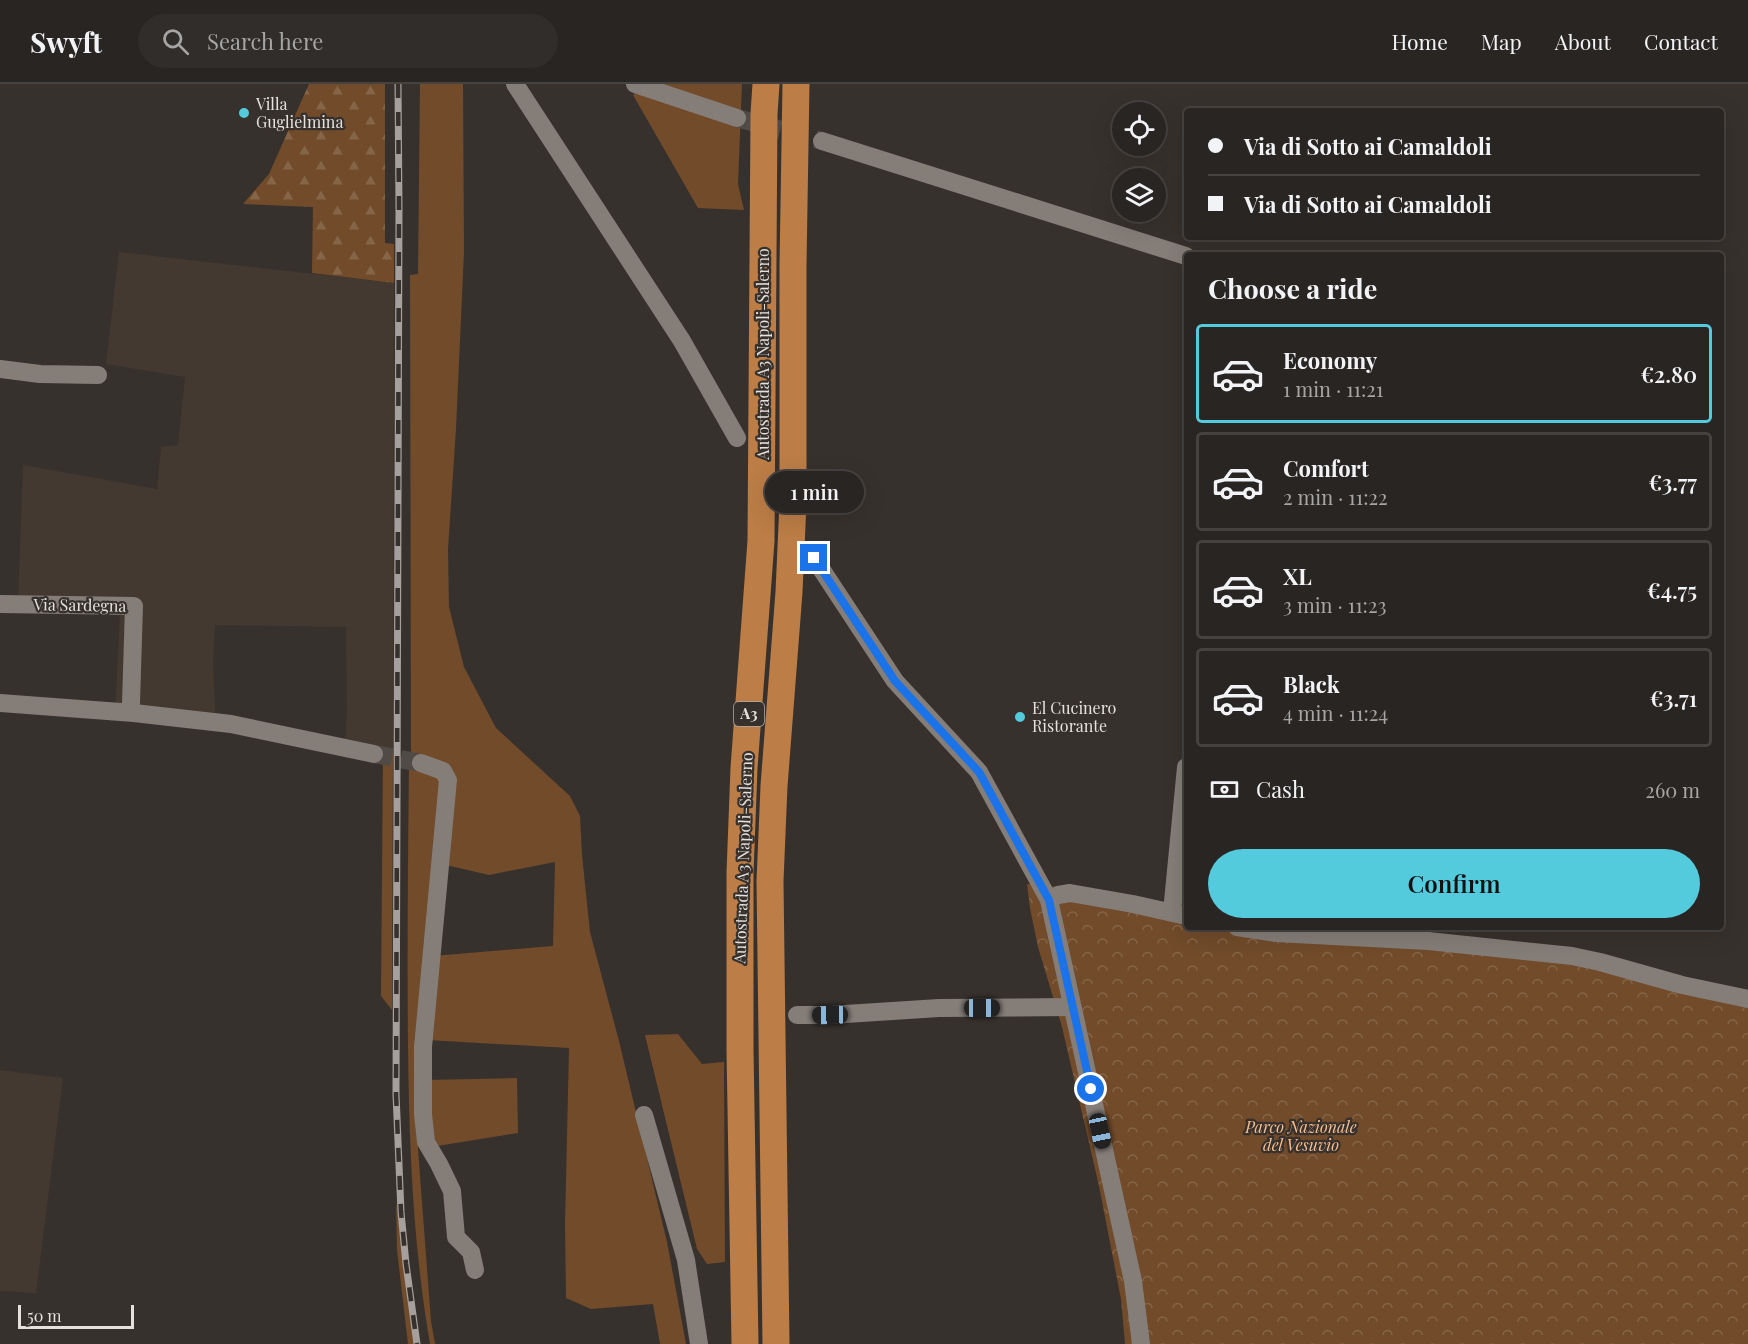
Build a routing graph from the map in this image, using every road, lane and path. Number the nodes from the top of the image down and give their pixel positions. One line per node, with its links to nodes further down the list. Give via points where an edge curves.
1 (515, 84): 10 (street, via 682,341)
2 (635, 84): 5 (street)
3 (766, 84): 27 (highway, Autostrada A3 Napoli-Salerno / A3, via 761,541 740,873)
4 (796, 84): 28 (highway, Autostrada A3 Napoli-Salerno / A3, via 793,503 770,881)
5 (737, 118)
6 (822, 141): 7 (street)
7 (1184, 255)
8 (0, 369): 9 (street)
9 (98, 375)
10 (737, 438)
11 (814, 558): 18 (street, via 895,681 979,772)
12 (0, 604): 14 (street, Via Sardegna, via 134,606)
13 (0, 703): 15 (street, via 231,724)
14 (131, 703)
15 (374, 754)
16 (421, 763): 25 (street, via 443,771 448,780 423,1047 423,1114 426,1142 452,1191 456,1237 471,1252)
17 (1184, 809): 19 (street)
18 (1049, 900): 19 (street, via 1070,893); 22 (street)
19 (1179, 914)
20 (1256, 930): 21 (street, via 1428,941 1572,956)
21 (1748, 999)
22 (1072, 1007): 23 (street); 29 (street, via 1133,1281)
23 (797, 1015)
24 (644, 1115): 26 (street, via 686,1260)
25 (475, 1270)
26 (699, 1344)
27 (745, 1344)
28 (776, 1344)
29 (1141, 1344)

